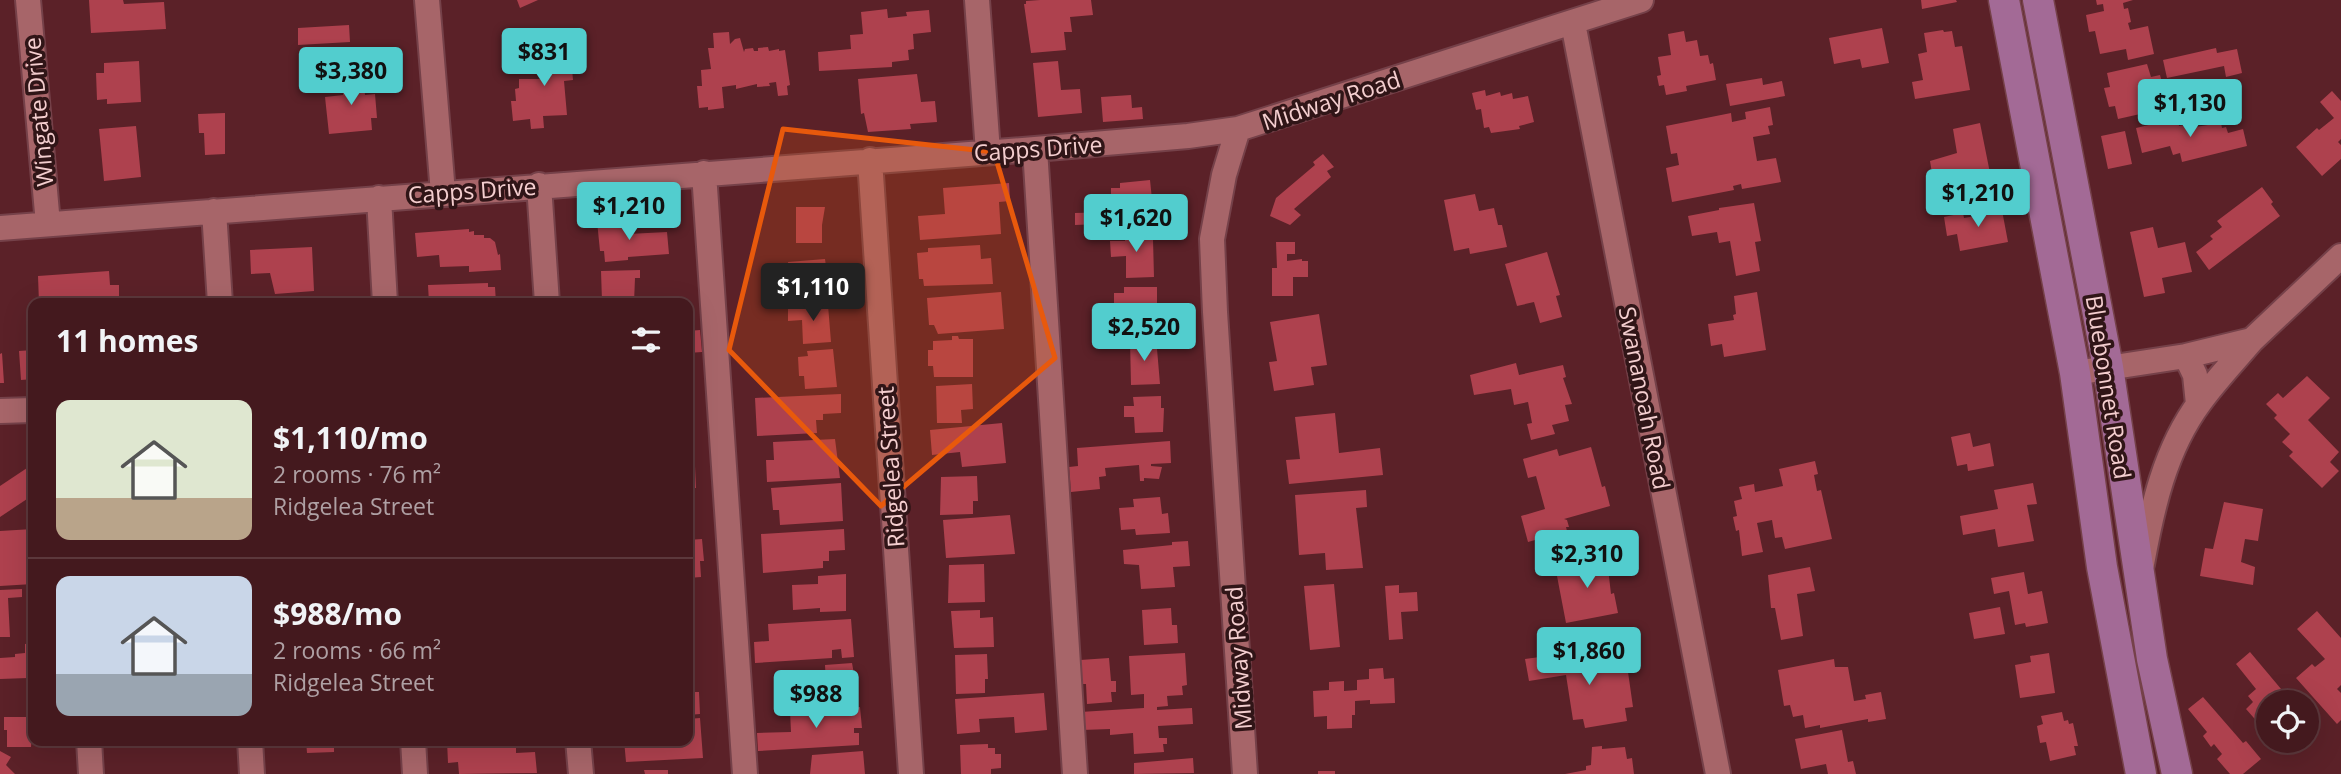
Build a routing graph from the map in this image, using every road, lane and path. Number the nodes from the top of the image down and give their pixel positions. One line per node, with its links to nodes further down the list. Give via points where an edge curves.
1 (28, 0): 17 (street, Wingate Drive)
2 (427, 0): 14 (street)
3 (977, 0): 10 (street)
4 (1641, 0): 7 (street, Midway Road)
5 (2004, 0): 26 (main road, Bluebonnet Road)
6 (2038, 0): 25 (main road, Bluebonnet Road)
7 (1573, 23): 8 (street, Midway Road); 43 (street, Swananoah Road)
8 (1238, 130): 9 (street, Capps Drive); 42 (street, Midway Road, via 1223,175 1212,239)
9 (1035, 149): 10 (street, Capps Drive); 41 (street)
10 (988, 152): 11 (street, Capps Drive)
11 (870, 160): 12 (street, Capps Drive); 40 (street, Ridgelea Street)
12 (704, 173): 13 (street, Capps Drive); 39 (street)
13 (539, 185): 14 (street, Capps Drive); 22 (street)
14 (443, 193): 15 (street, Capps Drive)
15 (379, 198): 16 (street, Capps Drive); 21 (street)
16 (214, 211): 17 (street, Capps Drive); 20 (street)
17 (48, 224): 18 (street, Capps Drive)
18 (0, 228)
19 (2341, 256): 23 (street)
20 (220, 298)
21 (385, 298)
22 (547, 298)
23 (2252, 340): 24 (street); 27 (street)
24 (2186, 356): 25 (street); 27 (street, via 2195,375)
25 (2108, 368): 26 (street); 30 (main road, Bluebonnet Road)
26 (2075, 373): 44 (main road, Bluebonnet Road, via 2102,567)
27 (2198, 404): 30 (street, via 2159,486)
28 (28, 410): 29 (street)
29 (0, 411)
30 (2140, 579): 45 (main road, Bluebonnet Road, via 2152,659)
31 (90, 746): 35 (street)
32 (250, 746): 36 (street)
33 (413, 746): 37 (street)
34 (579, 746): 38 (street)
35 (92, 774)
36 (252, 774)
37 (415, 774)
38 (581, 774)
39 (745, 774)
40 (911, 774)
41 (1075, 774)
42 (1245, 774)
43 (1718, 774)
44 (2141, 774)
45 (2178, 774)

